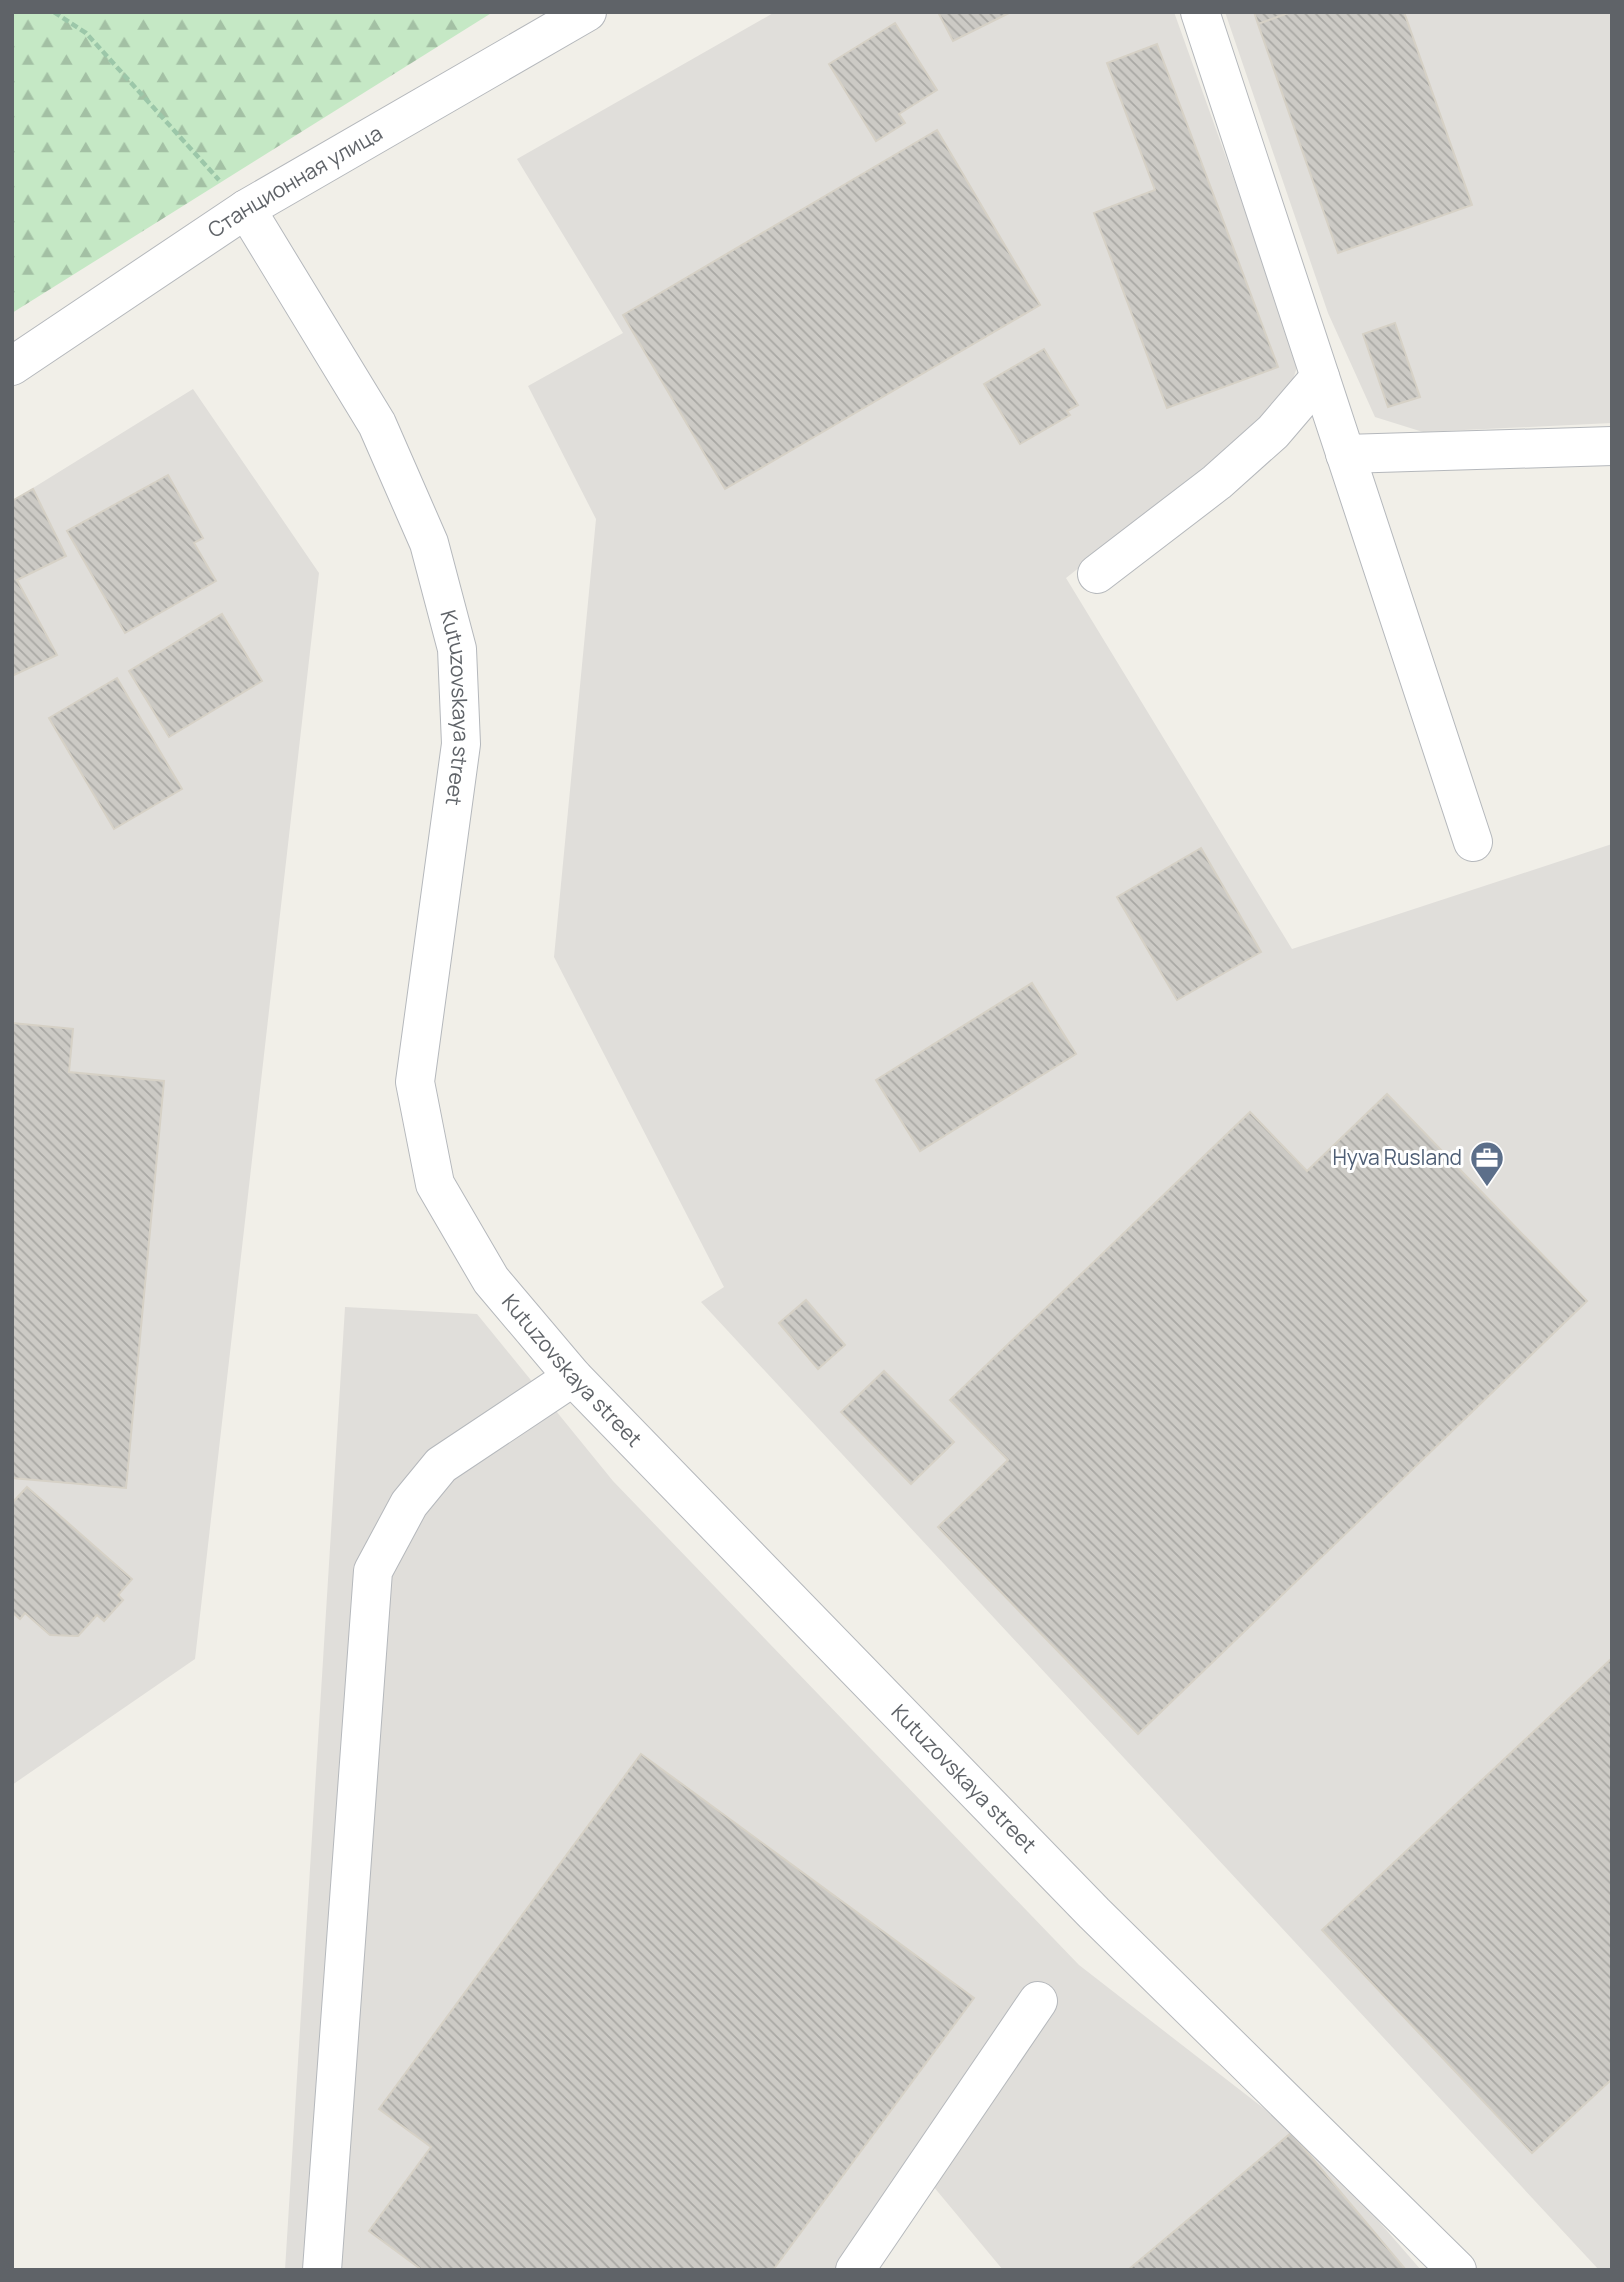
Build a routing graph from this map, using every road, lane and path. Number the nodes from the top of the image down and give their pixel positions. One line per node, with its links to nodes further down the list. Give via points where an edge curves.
1 (54, 12): 4 (path, via 86,33)
2 (587, 12): 4 (street, Станционная улица)
3 (1200, 12): 6 (street)
4 (246, 209): 5 (street, Станционная улица); 11 (street, Kutuzovskaya street, via 377,424 429,543 457,649 461,744 415,1082 435,1184 491,1280)
5 (12, 366)
6 (1320, 377): 8 (street); 9 (street, via 1273,432 1217,482)
7 (1612, 446): 8 (street)
8 (1345, 454): 10 (street)
9 (1097, 574)
10 (1473, 842)
11 (573, 1377): 13 (street, via 441,1465 409,1503 373,1571); 15 (street, Kutuzovskaya street, via 1094,1913)
12 (1038, 2001): 14 (street)
13 (322, 2270)
14 (855, 2270)
15 (1457, 2270)

